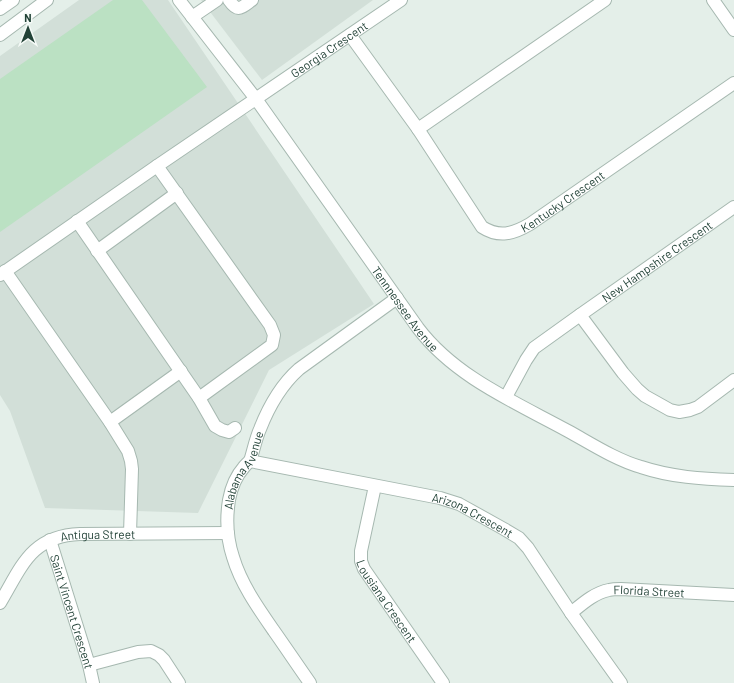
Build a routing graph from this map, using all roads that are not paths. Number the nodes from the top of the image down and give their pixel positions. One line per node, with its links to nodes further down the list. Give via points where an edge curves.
1 (13, 0): 10 (street)
2 (47, 0): 13 (street)
3 (179, 0): 11 (street, Tennnessee Avenue)
4 (217, 0): 11 (street)
5 (228, 0): 6 (street, via 234,7 239,8)
6 (252, 0)
7 (401, 0): 14 (street, Georgia Crescent)
8 (605, 0): 17 (street)
9 (713, 0): 12 (street)
10 (0, 9)
11 (192, 17): 16 (street, Tennnessee Avenue)
12 (734, 30)
13 (0, 35)
14 (350, 35): 16 (street, Georgia Crescent); 17 (street, Kentucky Crescent)
15 (734, 83): 17 (street, Kentucky Crescent, via 530,224 507,234 495,233 482,227)
16 (256, 99): 18 (street, Georgia Crescent); 24 (street, Tennnessee Avenue)
17 (418, 129)
18 (158, 166): 19 (street); 21 (street, Georgia Crescent)
19 (176, 193): 22 (street); 29 (street, via 270,324 274,335 272,345)
20 (734, 207): 25 (street, New Hampshire Crescent)
21 (77, 221): 22 (street); 23 (street, Georgia Crescent)
22 (97, 251): 26 (street)
23 (2, 273): 30 (street)
24 (397, 298): 28 (street, Tennnessee Avenue, via 443,356); 32 (street, Alabama Avenue, via 299,369 288,380 268,410)
25 (580, 314): 27 (street, via 637,389 670,410 679,412 698,407); 28 (street, New Hampshire Crescent, via 534,348)
26 (181, 371): 29 (street); 30 (street)
27 (734, 380)
28 (506, 397): 33 (street, Tennnessee Avenue, via 639,467 663,474)
29 (199, 398): 31 (street, via 215,426 229,432)
30 (110, 422): 36 (street, via 131,460)
31 (235, 428)
32 (250, 460): 34 (street, Arizona Crescent); 35 (street, Alabama Avenue, via 232,489)
33 (734, 480)
34 (375, 486): 40 (street, Arizona Crescent, via 459,504 504,528 528,548); 45 (street, Lousiana Crescent, via 362,546 364,569)
35 (228, 533): 36 (street, Antigua Street); 44 (street, Alabama Avenue, via 232,557 250,595)
36 (130, 534): 37 (street, Antigua Street, via 70,534)
37 (50, 540): 39 (street, Antigua Street, via 25,560); 41 (street, Saint Vincent Crescent)
38 (734, 595): 40 (street, Florida Street, via 609,590 592,596)
39 (0, 602)
40 (571, 613): 46 (street, Arizona Crescent)
41 (89, 665): 42 (street, Saint Vincent Crescent); 43 (street, via 151,651 164,660)
42 (93, 683)
43 (179, 683)
44 (310, 683)
45 (443, 683)
46 (621, 683)

